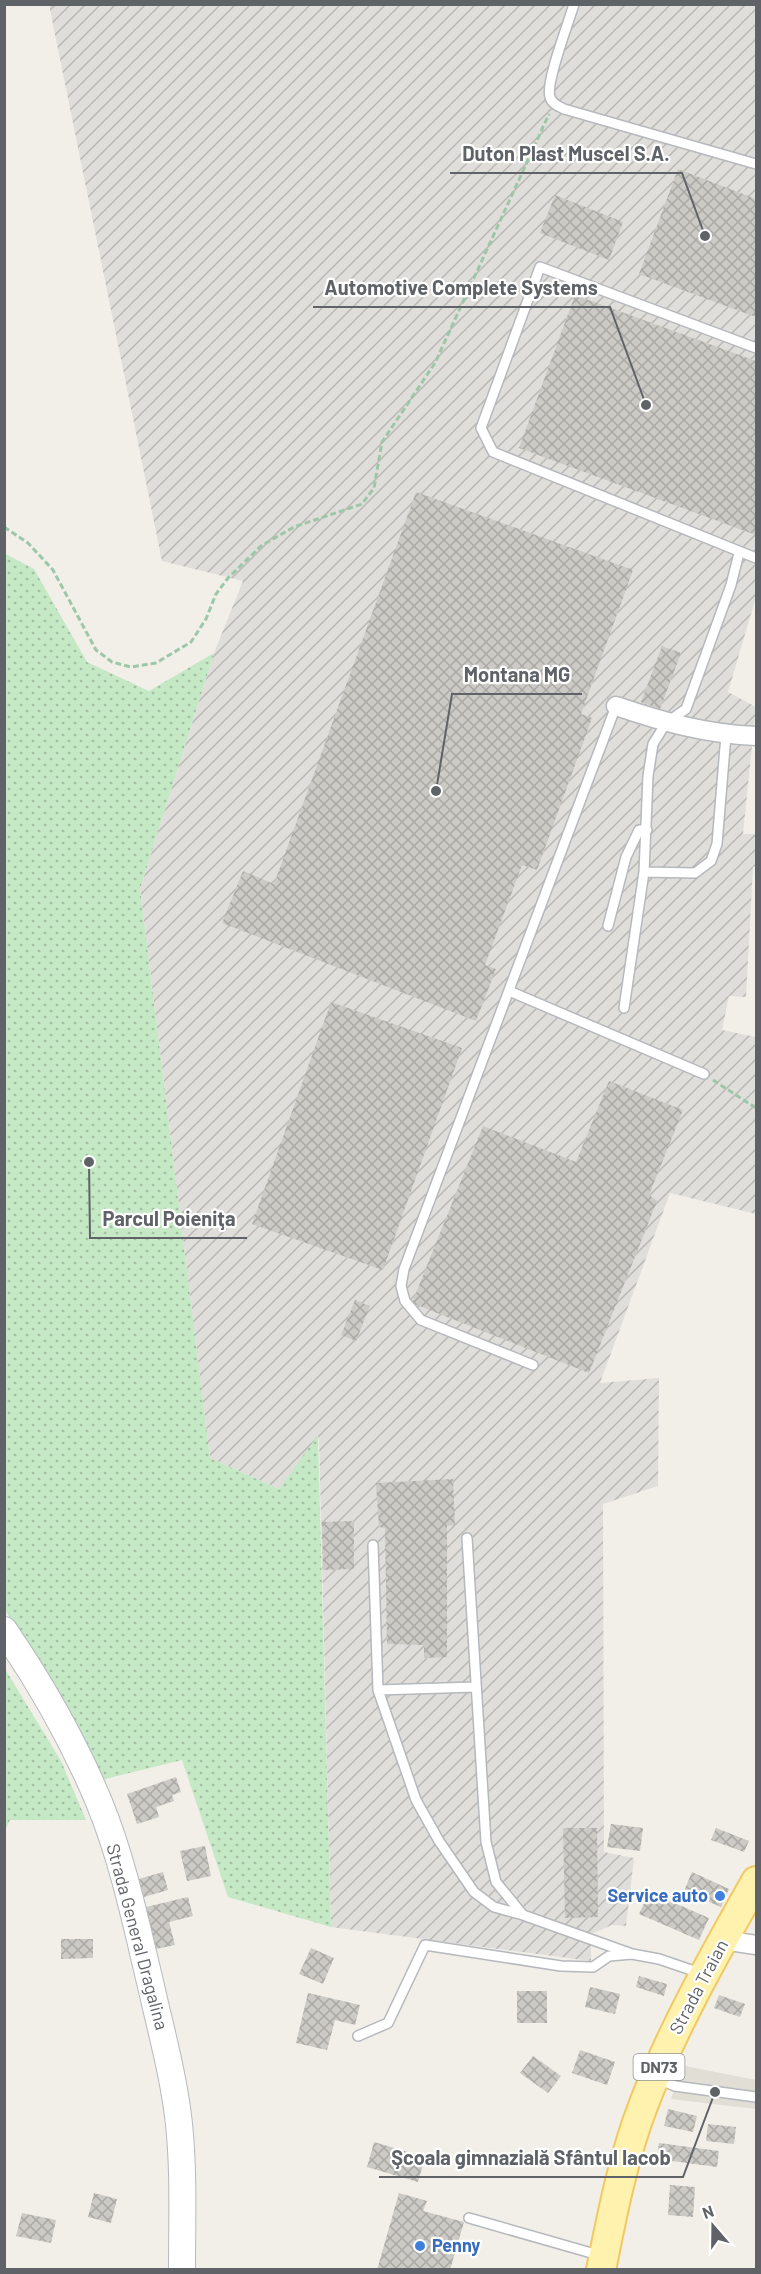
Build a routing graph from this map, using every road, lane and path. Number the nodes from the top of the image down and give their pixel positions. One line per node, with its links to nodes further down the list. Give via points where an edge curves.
1 (574, 4): 2 (lane, via 550,81 549,95)
2 (554, 103): 3 (lane); 5 (path, via 435,363 382,442 374,488 362,504 294,527 261,546 216,594 191,642 156,663 131,667 112,662 96,650 53,570 28,543)
3 (756, 164)
4 (756, 348): 6 (lane, via 540,267 481,428 493,452)
5 (4, 527)
6 (739, 553): 7 (lane); 9 (lane, via 686,709)
7 (756, 558)
8 (616, 706): 9 (street); 15 (lane)
9 (666, 723): 10 (street); 12 (lane, via 653,744)
10 (726, 735): 11 (street); 13 (lane, via 717,844 711,861 695,873)
11 (756, 736)
12 (646, 830): 13 (lane); 14 (lane, via 639,830 626,857)
13 (644, 872): 16 (lane)
14 (608, 926)
15 (509, 991): 17 (lane); 19 (lane, via 404,1269 401,1286 405,1301 421,1320)
16 (624, 1008)
17 (704, 1074): 18 (path)
18 (756, 1108)
19 (533, 1365)
20 (467, 1538): 23 (lane)
21 (373, 1545): 24 (lane)
22 (4, 1630): 36 (main road, Strada General Dragalina, via 79,1757 100,1803 131,1904 179,2124)
23 (476, 1687): 24 (lane); 26 (lane, via 486,1842 496,1882)
24 (378, 1690): 26 (lane, via 416,1800 439,1842 474,1892 494,1907)
25 (756, 1881): 27 (main road, Strada Traian / DN73)
26 (523, 1915): 29 (lane)
27 (723, 1940): 28 (street); 30 (main road, Strada Traian / DN73)
28 (756, 1945)
29 (632, 1954): 30 (lane); 31 (lane, via 609,1956 593,1967 561,1966 425,1945 388,2023)
30 (704, 1975): 32 (main road, Strada Traian / DN73)
31 (358, 2036)
32 (654, 2078): 33 (lane, via 675,2086); 35 (main road, Strada Traian / DN73, via 635,2129)
33 (756, 2097)
34 (469, 2218): 35 (lane)
35 (602, 2263)
36 (182, 2270)

